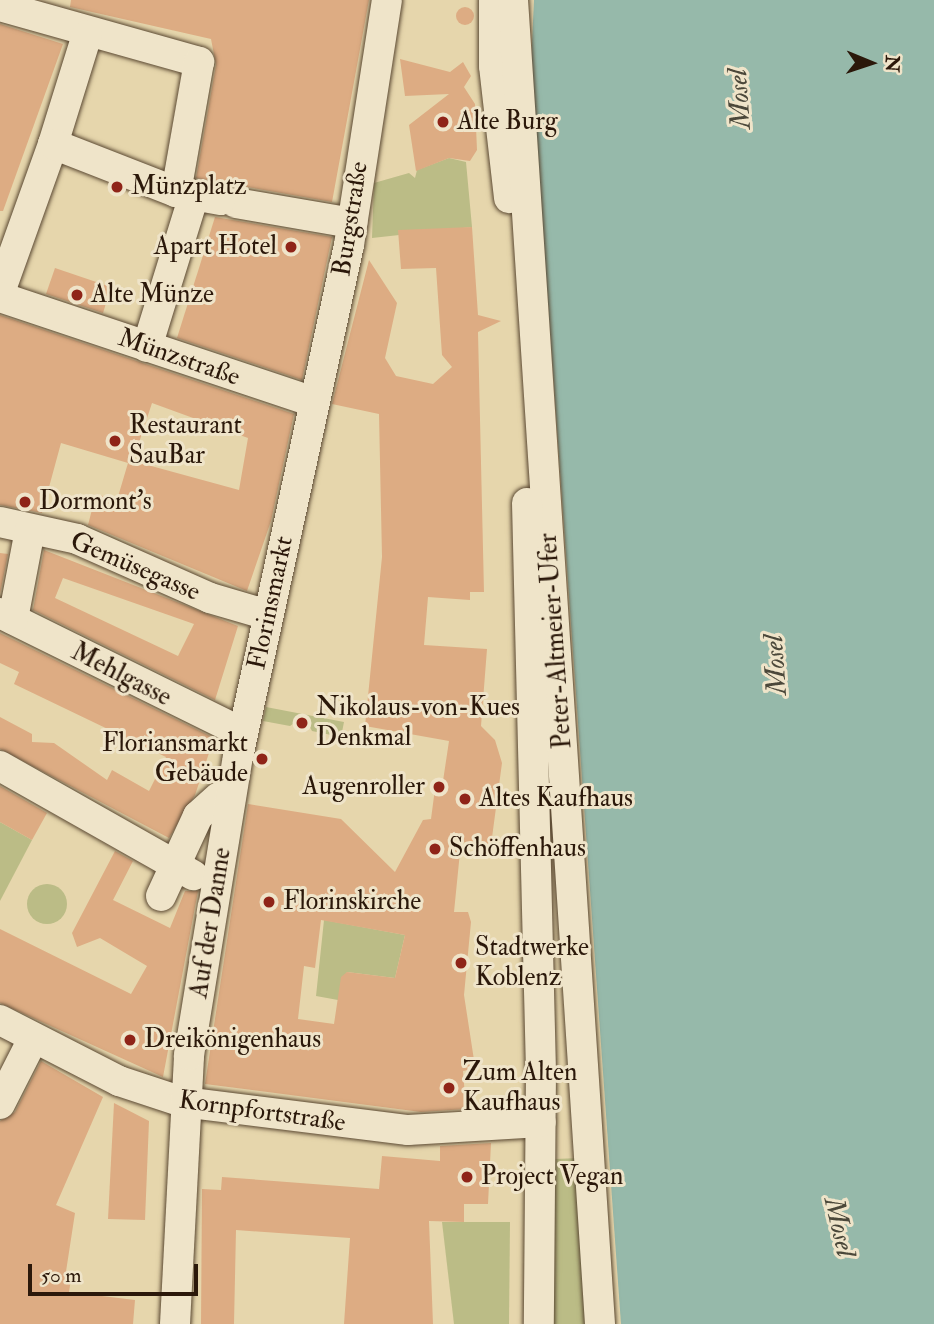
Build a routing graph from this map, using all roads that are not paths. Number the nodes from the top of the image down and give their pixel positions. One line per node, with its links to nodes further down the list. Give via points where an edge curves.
1 (387, 0): 7 (street, Burgstraße)
2 (399, 0): 7 (street, Burgstraße)
3 (494, 0): 28 (street, Peter-Altmeier-Ufer, via 531,596)
4 (513, 0): 31 (street, Peter-Altmeier-Ufer)
5 (0, 6): 6 (street, via 51,14)
6 (87, 35): 8 (street); 9 (street, via 199,62)
7 (384, 35): 10 (street, Burgstraße)
8 (53, 144): 9 (street, via 129,181); 11 (street)
9 (206, 198): 10 (street); 13 (street)
10 (352, 223): 14 (street, Burgstraße)
11 (0, 292)
12 (0, 297): 13 (street, Münzstraße, via 42,317)
13 (147, 347): 14 (street, Münzstraße)
14 (314, 402): 17 (street, Florinsmarkt)
15 (0, 522): 16 (street, Gemüsegasse)
16 (30, 530): 17 (street, Gemüsegasse, via 77,539 210,598); 18 (street)
17 (268, 615): 19 (street, Florinsmarkt)
18 (6, 616): 19 (street, Mehlgasse)
19 (243, 733): 21 (street, Florinsmarkt)
20 (0, 766): 22 (street)
21 (225, 800): 22 (street, via 198,816); 26 (street, Auf der Danne)
22 (186, 870): 23 (street)
23 (161, 896)
24 (0, 1020): 25 (street, Kornpfortstraße)
25 (33, 1039): 26 (street, Kornpfortstraße, via 129,1085); 27 (street)
26 (183, 1102): 28 (street, Kornpfortstraße, via 408,1130); 29 (street, Auf der Danne)
27 (0, 1104)
28 (541, 1122): 30 (street, Peter-Altmeier-Ufer)
29 (175, 1324)
30 (539, 1324)
31 (600, 1324)

